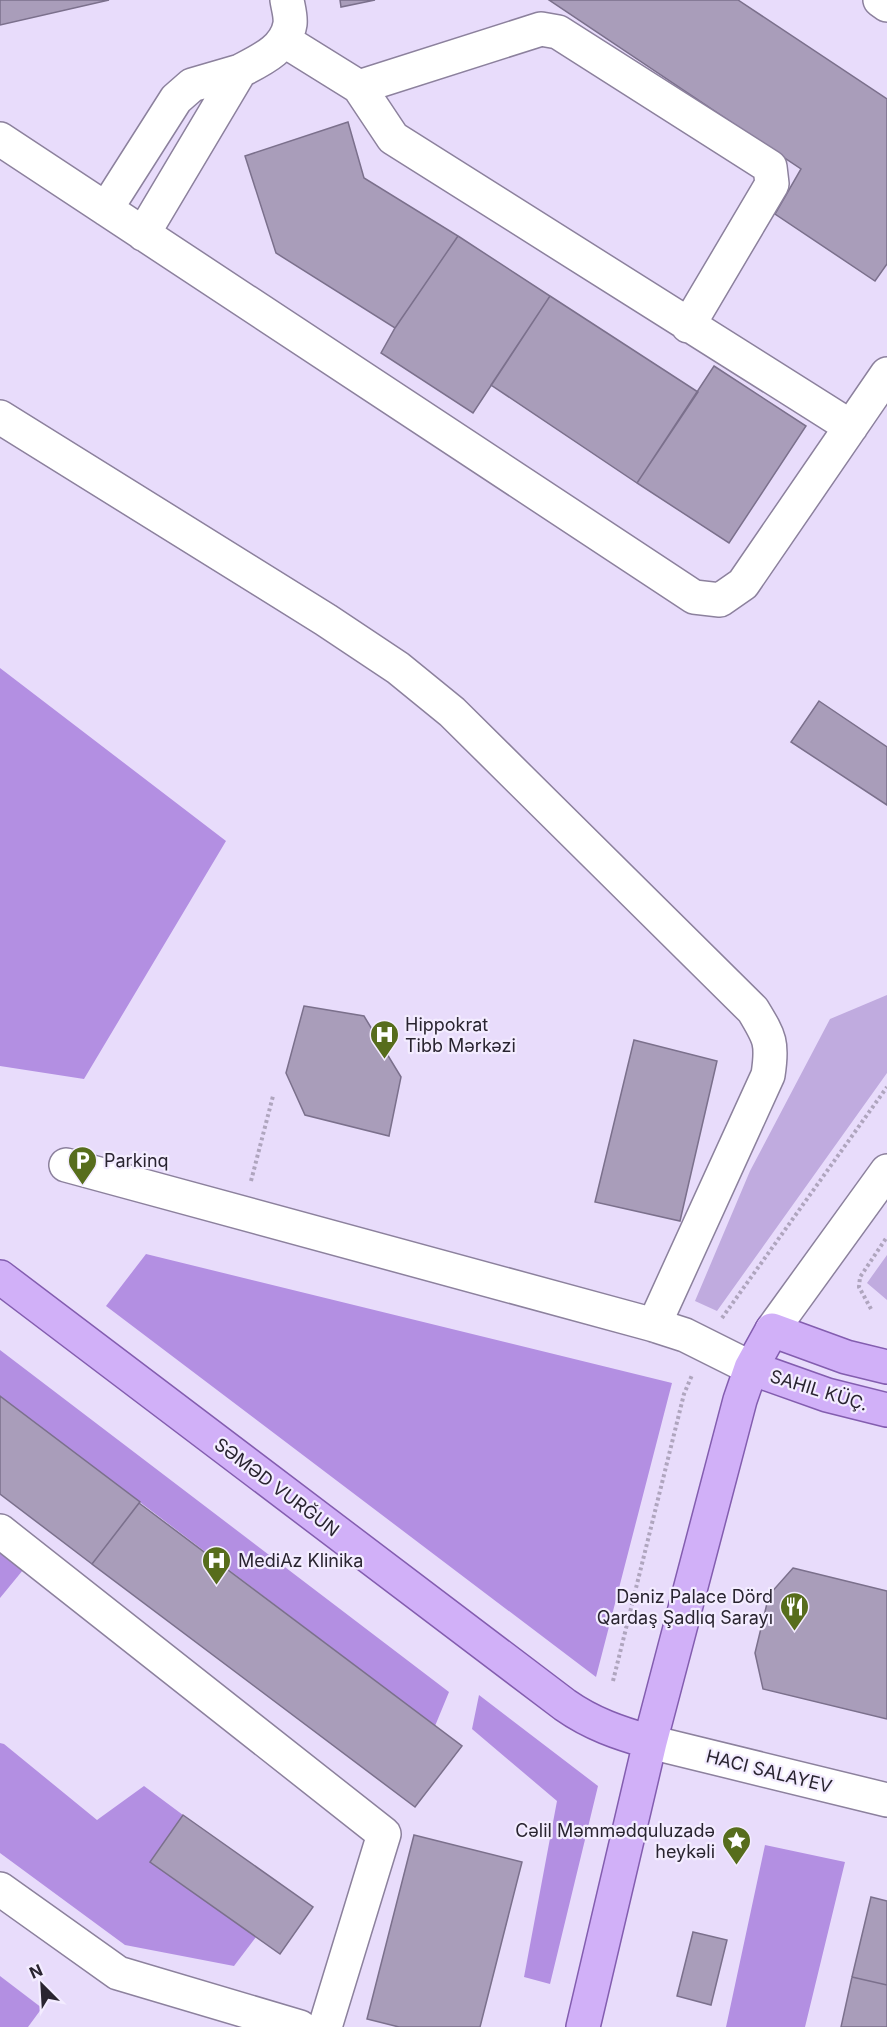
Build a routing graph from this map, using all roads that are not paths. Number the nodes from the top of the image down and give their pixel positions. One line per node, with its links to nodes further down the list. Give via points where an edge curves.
1 (287, 0): 4 (street, via 291,22)
2 (880, 0): 3 (street)
3 (887, 4)
4 (285, 40): 5 (street, via 268,56); 6 (street)
5 (240, 71): 8 (street, via 192,86 176,99); 9 (street)
6 (359, 87): 10 (street, via 393,138); 10 (street, via 541,29 558,32 770,167 772,184)
7 (0, 139): 8 (street)
8 (106, 209): 9 (street)
9 (143, 234): 13 (street, via 694,597 720,600 743,584)
10 (688, 326): 13 (street)
11 (887, 374): 13 (street)
12 (0, 417): 17 (street, via 398,668 452,712 753,1010 768,1034 772,1052 768,1075)
13 (850, 427)
14 (66, 1165): 17 (street)
15 (887, 1171): 18 (street)
16 (0, 1277): 23 (main road, SƏMƏD VURĞUN, via 565,1705 607,1729)
17 (654, 1324): 20 (street)
18 (772, 1330): 19 (main road, via 846,1357); 20 (main road)
19 (887, 1367)
20 (751, 1368): 21 (main road, SAHIL KÜÇ., via 827,1395); 23 (main road)
21 (887, 1410)
22 (0, 1532): 27 (street, via 384,1834)
23 (650, 1742): 24 (street); 28 (main road)
24 (887, 1800)
25 (0, 1889): 26 (street, via 118,1973)
26 (300, 2027)
27 (325, 2027)
28 (583, 2027)

